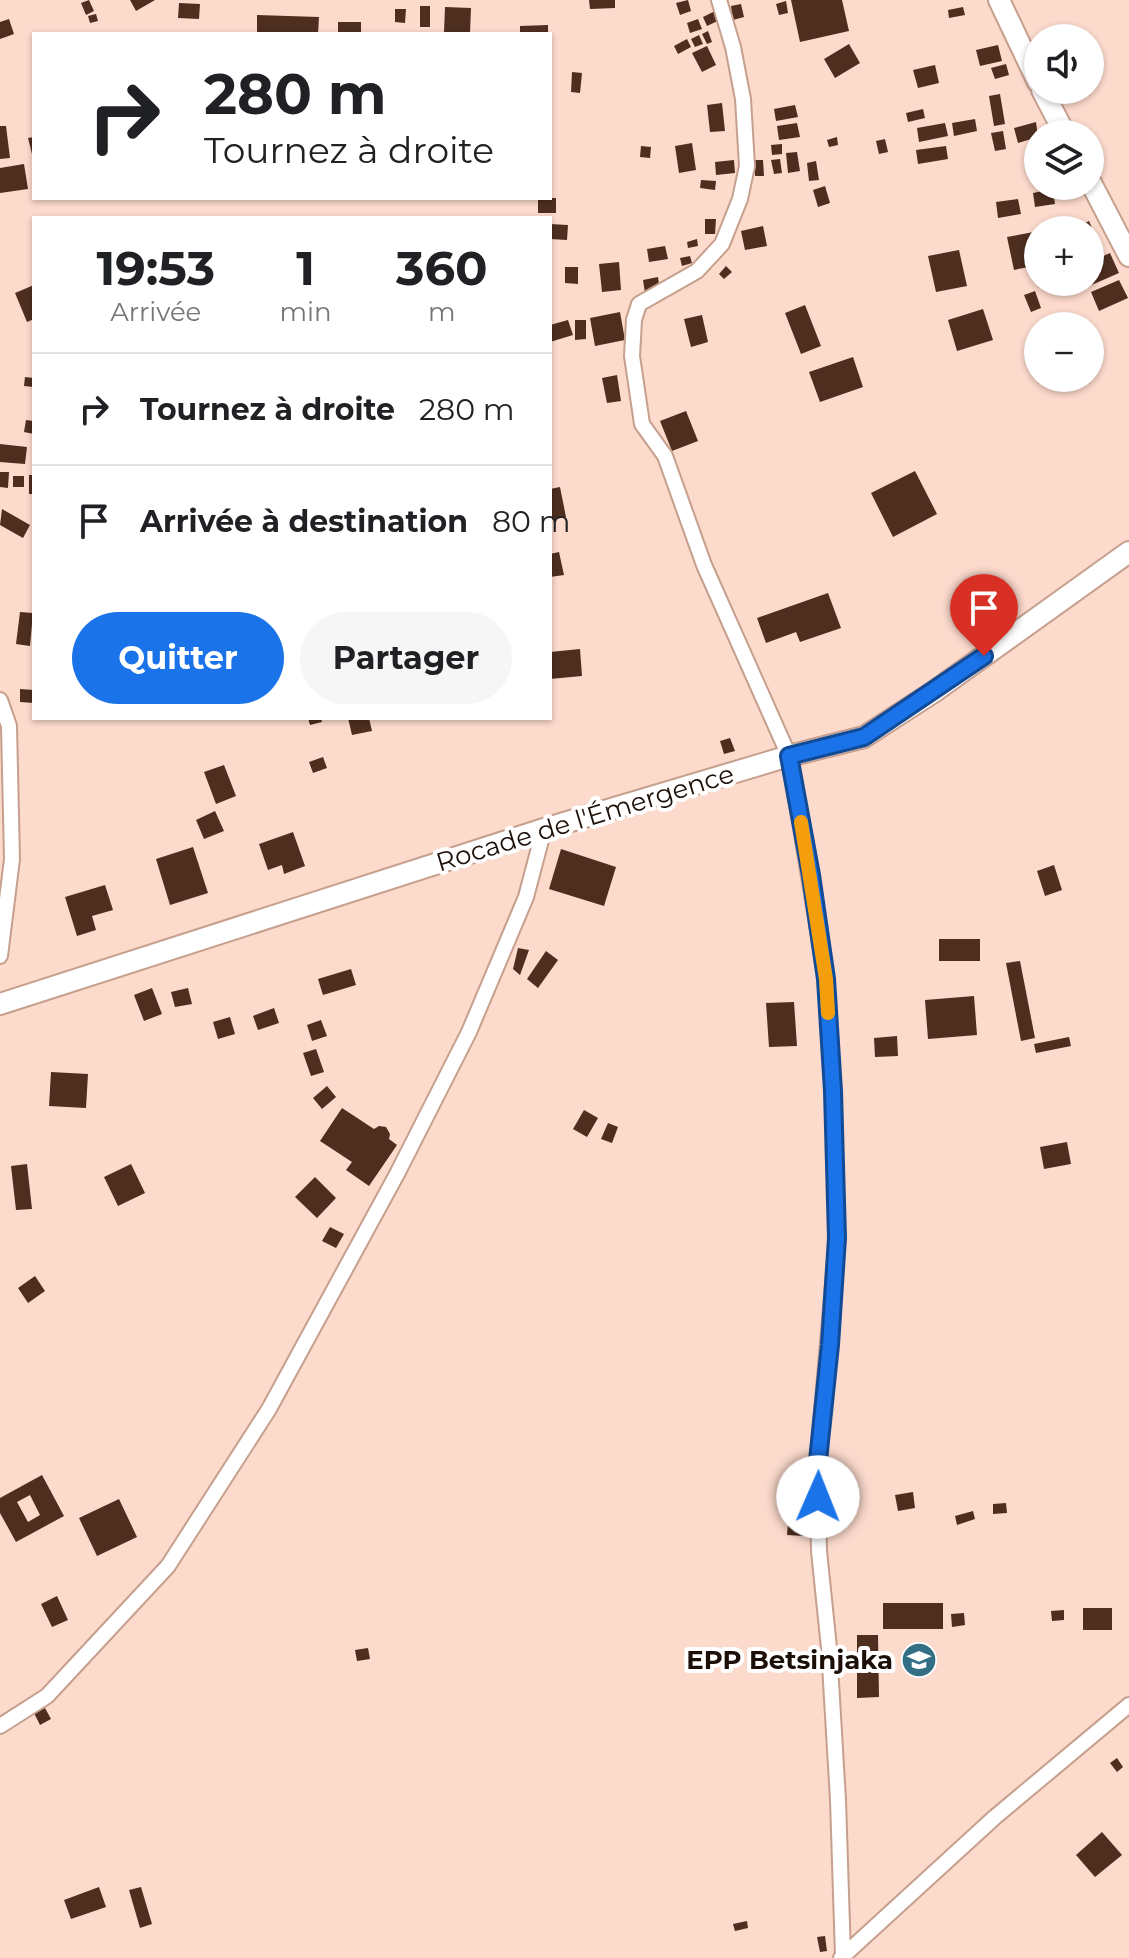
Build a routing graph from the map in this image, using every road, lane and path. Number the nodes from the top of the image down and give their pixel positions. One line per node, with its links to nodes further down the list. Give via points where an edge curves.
1 (719, 0): 8 (street, via 743,99 747,166 740,199 722,244 697,271 639,304 632,356 642,424 665,456 704,565)
2 (999, 0): 3 (street)
3 (1024, 53)
4 (1100, 200): 5 (street)
5 (1129, 256)
6 (1129, 552): 8 (street, Rocade de l'Émergence, via 864,737)
7 (0, 700): 10 (street, via 9,726 12,859)
8 (789, 756): 9 (street, Rocade de l'Émergence); 14 (street, via 826,979 833,1091 837,1238 817,1470 838,1800)
9 (544, 829): 11 (street, Rocade de l'Émergence); 13 (street, via 526,897 469,1032 269,1409 168,1566 47,1696)
10 (0, 956)
11 (0, 1004)
12 (1129, 1705): 14 (street, via 995,1817)
13 (0, 1726)
14 (842, 1957)

